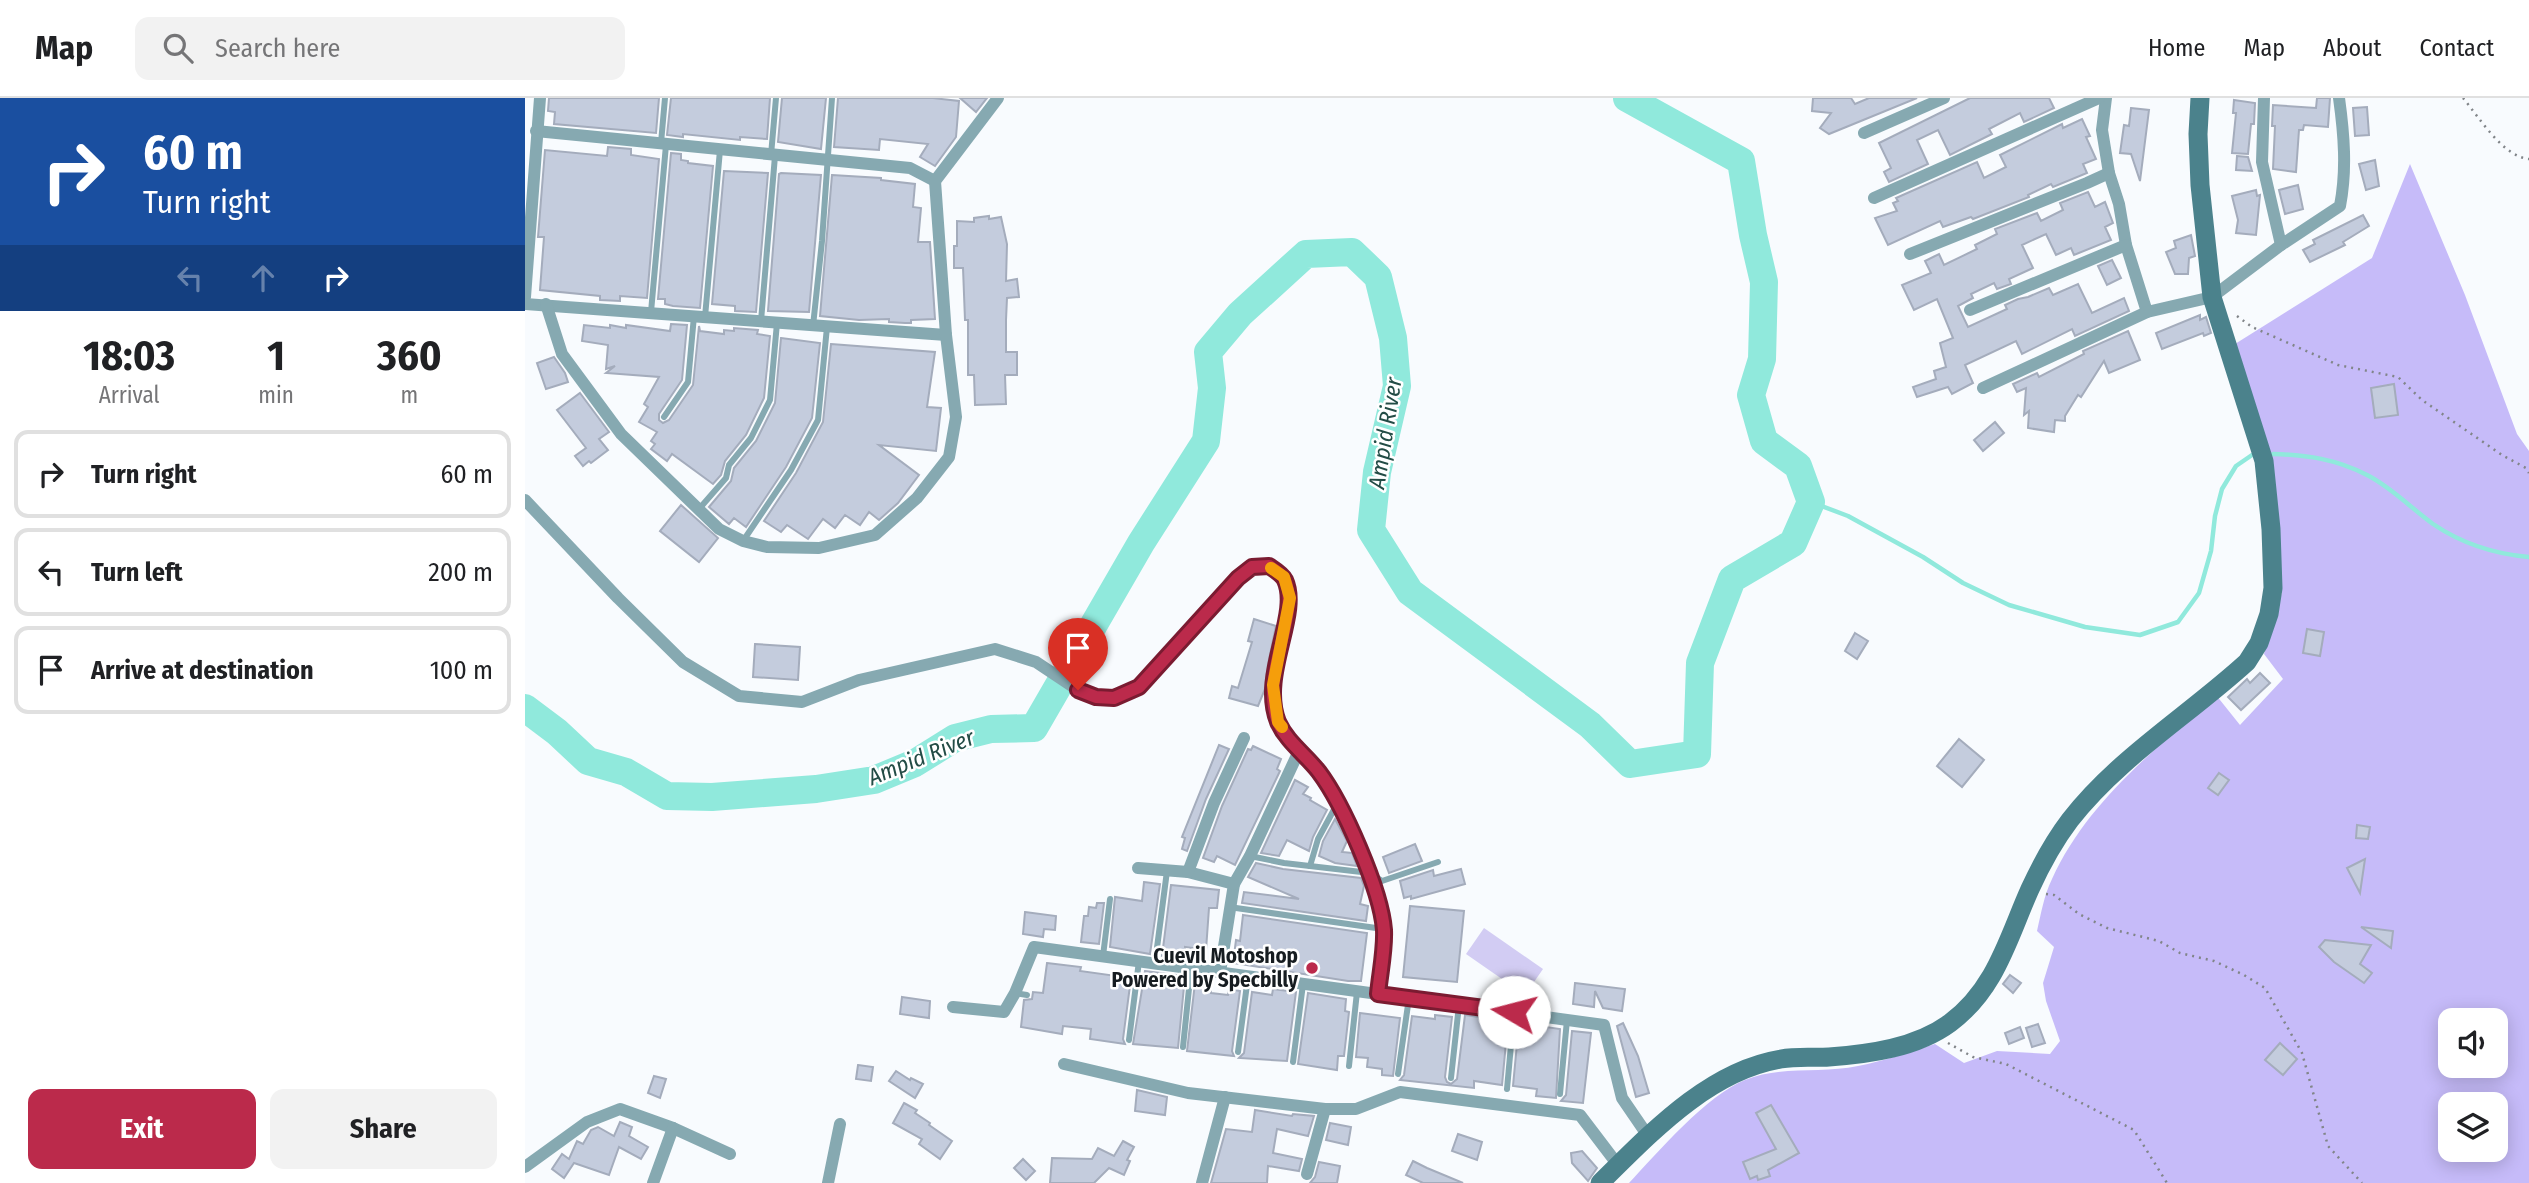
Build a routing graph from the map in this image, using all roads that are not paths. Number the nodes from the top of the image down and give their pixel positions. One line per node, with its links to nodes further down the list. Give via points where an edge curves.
1 (540, 98): 12 (street)
2 (666, 98): 14 (lane)
3 (776, 98): 16 (lane)
4 (832, 98): 17 (lane)
5 (998, 98): 19 (street)
6 (1944, 98): 13 (street)
7 (2099, 98): 20 (street)
8 (2106, 98): 18 (street, via 2102,130)
9 (2200, 98): 26 (street, via 2200,185)
10 (2264, 98): 22 (street, via 2262,162)
11 (2339, 98): 22 (street, via 2344,147 2340,206)
12 (536, 131): 14 (street); 23 (street)
13 (1864, 133)
14 (664, 145): 15 (street); 31 (lane)
15 (720, 150): 16 (street); 32 (lane)
16 (773, 155): 17 (street); 33 (lane)
17 (826, 159): 19 (street, via 910,168); 35 (lane)
18 (2109, 173): 21 (street); 24 (street)
19 (935, 181): 37 (street)
20 (1874, 198)
21 (2126, 245): 29 (street); 30 (street)
22 (2281, 245): 26 (street)
23 (527, 252): 25 (street)
24 (1910, 254)
25 (525, 297)
26 (2212, 297): 30 (street); 85 (street, via 2264,461 2271,529 2269,614 2247,662 2111,775 2070,820 2045,857 1990,979 1970,1004 1933,1035 1901,1046 1781,1059 1752,1067 1692,1100)
27 (525, 304): 28 (street)
28 (545, 304): 31 (street); 41 (street, via 562,354 621,434)
29 (1971, 310)
30 (2147, 312): 38 (street)
31 (651, 313): 32 (street)
32 (699, 316): 33 (street); 39 (lane, via 688,382)
33 (761, 321): 34 (street)
34 (777, 322): 35 (street); 41 (lane, via 770,400 751,438 729,465 726,478)
35 (813, 326): 36 (street)
36 (827, 327): 37 (street); 42 (lane, via 818,419 791,470)
37 (946, 335): 42 (street, via 956,417 949,457 917,498 875,535 819,548 767,547)
38 (1983, 388)
39 (664, 417)
40 (525, 500): 44 (street, via 683,662 739,696 802,702 859,680 995,649 1036,662 1078,690 1114,698 1139,687 1238,578 1252,567 1269,566 1284,577 1290,598 1273,685 1278,722)
41 (698, 510): 42 (street, via 719,529)
42 (743, 541)
43 (1244, 738): 51 (street)
44 (1299, 751): 45 (street, via 1319,772); 46 (street)
45 (1337, 804): 48 (lane); 52 (street)
46 (1250, 856): 48 (lane); 53 (street)
47 (1438, 862): 52 (lane, via 1382,881)
48 (1310, 866): 52 (lane)
49 (1138, 868): 50 (street)
50 (1167, 870): 51 (street); 59 (lane)
51 (1188, 872): 53 (street)
52 (1370, 873): 56 (street)
53 (1234, 884): 55 (street)
54 (1110, 898): 57 (lane)
55 (1230, 907): 56 (lane); 61 (street)
56 (1384, 929): 65 (street)
57 (1103, 956): 58 (street); 68 (street, via 1034,947 1021,994 1004,1012)
58 (1139, 961): 59 (street); 71 (lane)
59 (1155, 963): 60 (street)
60 (1191, 968): 61 (street); 72 (lane)
61 (1220, 972): 62 (street)
62 (1248, 976): 63 (street); 73 (lane)
63 (1303, 984): 64 (street); 74 (lane)
64 (1357, 991): 65 (street); 76 (lane)
65 (1378, 994): 66 (street)
66 (1409, 998): 67 (street); 77 (lane)
67 (1459, 1005): 69 (street); 78 (lane)
68 (953, 1007)
69 (1514, 1012): 70 (street); 79 (lane)
70 (1567, 1020): 80 (lane); 85 (street, via 1604,1025 1622,1098)
71 (1129, 1040)
72 (1183, 1047)
73 (1238, 1052)
74 (1293, 1062)
75 (1063, 1064): 81 (street)
76 (1349, 1066)
77 (1398, 1074)
78 (1451, 1078)
79 (1507, 1089)
80 (1560, 1094)
81 (1225, 1097): 82 (street); 92 (street)
82 (1325, 1109): 87 (street, via 1356,1109 1400,1092 1580,1115); 89 (street)
83 (840, 1124): 91 (street)
84 (673, 1128): 86 (street); 88 (street, via 620,1109 587,1122); 90 (street)
85 (1648, 1136): 87 (street)
86 (730, 1154)
87 (1618, 1165): 93 (street)
88 (525, 1167)
89 (1307, 1174)
90 (653, 1183)
91 (828, 1183)
92 (1202, 1183)
93 (1600, 1183)

